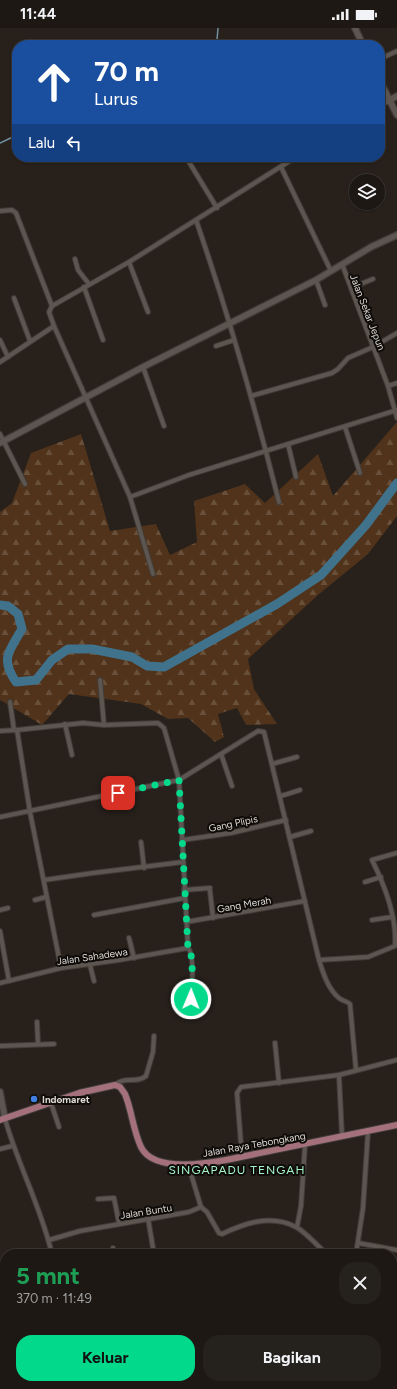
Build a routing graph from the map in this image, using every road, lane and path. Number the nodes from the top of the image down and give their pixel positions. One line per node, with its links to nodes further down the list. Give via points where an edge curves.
1 (355, 28): 2 (main road)
2 (361, 40)
3 (397, 52): 4 (street)
4 (385, 57)
5 (385, 90): 7 (main road)
6 (397, 96): 7 (main road)
7 (390, 100): 8 (street); 9 (main road)
8 (385, 103)
9 (397, 115)
10 (189, 162): 13 (street)
11 (288, 162): 12 (street)
12 (281, 167): 13 (street); 20 (street)
13 (217, 208): 15 (street)
14 (0, 212): 28 (street, via 15,211)
15 (196, 220): 18 (street); 30 (street)
16 (397, 235): 19 (main road)
17 (75, 259): 23 (street, via 78,270)
18 (129, 262): 23 (street); 29 (street)
19 (342, 264): 20 (main road); 25 (street, Jalan Sekar Jepun)
20 (331, 271): 22 (main road)
21 (373, 279): 25 (street)
22 (316, 280): 27 (street); 30 (main road)
23 (89, 284): 24 (street)
24 (84, 287): 28 (street); 34 (street)
25 (351, 288): 38 (street, Jalan Sekar Jepun)
26 (14, 298): 36 (street)
27 (325, 305)
28 (52, 306): 31 (street, via 49,312)
29 (148, 312)
30 (229, 323): 35 (street); 41 (main road)
31 (54, 326): 36 (street); 45 (street)
32 (397, 333): 38 (street)
33 (0, 340): 39 (street)
34 (103, 340)
35 (234, 340): 37 (street); 44 (street)
36 (30, 341): 39 (street)
37 (216, 346)
38 (373, 347): 43 (street, Jalan Sekar Jepun); 44 (street, via 348,358 332,373)
39 (8, 357): 40 (street)
40 (0, 362)
41 (144, 367): 45 (main road); 48 (street)
42 (397, 383): 43 (street)
43 (388, 386): 46 (street, Jalan Sekar Jepun)
44 (251, 396): 53 (street)
45 (86, 397): 51 (main road); 57 (street)
46 (396, 410): 47 (street, Jalan Sekar Jepun); 49 (street)
47 (397, 418)
48 (164, 426)
49 (345, 427): 52 (street); 54 (street)
50 (0, 434): 51 (street)
51 (2, 442): 56 (street)
52 (288, 444): 53 (street); 55 (street)
53 (266, 451): 57 (street); 58 (street)
54 (360, 473)
55 (296, 477)
56 (25, 484)
57 (130, 496): 59 (street)
58 (279, 502)
59 (154, 574)
60 (100, 680): 63 (street)
61 (10, 702): 64 (street)
62 (64, 724): 63 (street); 64 (street); 67 (street)
63 (104, 725): 70 (street, via 158,723 164,728)
64 (16, 730): 65 (street); 74 (street)
65 (0, 731)
66 (221, 754): 69 (street, via 262,731 266,736); 70 (street); 71 (street)
67 (72, 755)
68 (297, 757): 69 (street)
69 (272, 764): 73 (street)
70 (179, 780): 74 (street); 79 (street)
71 (232, 786)
72 (300, 790): 73 (street)
73 (280, 796): 76 (street)
74 (30, 812): 75 (street); 85 (street)
75 (0, 817)
76 (286, 820): 78 (street); 79 (street, Gang Plipis, via 231,833)
77 (311, 831): 78 (street)
78 (290, 837): 91 (street)
79 (182, 840): 82 (street)
80 (141, 842): 83 (street)
81 (397, 853): 84 (street, via 373,858)
82 (184, 862): 83 (street); 87 (street)
83 (144, 868): 85 (street)
84 (381, 877): 86 (street); 95 (street)
85 (44, 880): 88 (street)
86 (365, 882)
87 (184, 890): 89 (street); 96 (street, via 210,890)
88 (46, 897): 90 (street); 105 (street)
89 (185, 898): 94 (street); 98 (street)
90 (35, 900)
91 (305, 901): 96 (street, Gang Merah); 103 (street)
92 (8, 908): 93 (street)
93 (0, 910)
94 (94, 915)
95 (392, 917): 97 (street); 103 (street, via 396,944 392,948 368,957)
96 (213, 918): 98 (street, Gang Merah)
97 (372, 920)
98 (186, 922): 101 (street)
99 (0, 931): 106 (street)
100 (129, 938): 102 (street)
101 (188, 948): 102 (street, Jalan Sahadewa); 109 (street, via 192,957)
102 (134, 958): 104 (street, Jalan Sahadewa)
103 (319, 960): 117 (street, via 334,993 350,1004)
104 (90, 965): 105 (street, Jalan Sahadewa); 107 (street)
105 (61, 968): 106 (street, Jalan Sahadewa)
106 (9, 981): 108 (street, Jalan Sahadewa)
107 (94, 981)
108 (0, 983)
109 (191, 999)
110 (37, 1022): 113 (street)
111 (154, 1036): 120 (street, via 154,1052 146,1076 136,1080 120,1081)
112 (275, 1043): 119 (street)
113 (38, 1044): 114 (street); 115 (street)
114 (54, 1044)
115 (0, 1046)
116 (397, 1060): 117 (street)
117 (356, 1070): 118 (street)
118 (339, 1075): 119 (street); 127 (street)
119 (279, 1083): 131 (street, via 238,1088)
120 (115, 1085): 122 (main road); 132 (main road, Jalan Raya Tebongkang, via 125,1094 140,1144 147,1155 160,1162)
121 (0, 1092): 123 (main road)
122 (50, 1103): 123 (main road); 125 (street)
123 (2, 1120): 129 (street)
124 (397, 1125): 126 (main road, Jalan Raya Tebongkang)
125 (59, 1127)
126 (368, 1132): 127 (main road, Jalan Raya Tebongkang); 139 (street)
127 (342, 1136): 128 (main road, Jalan Raya Tebongkang)
128 (305, 1145): 131 (main road, Jalan Raya Tebongkang); 137 (street)
129 (12, 1146): 130 (street); 138 (street, via 32,1191)
130 (0, 1149)
131 (242, 1157): 132 (main road, Jalan Raya Tebongkang, via 204,1164)
132 (188, 1164): 134 (street)
133 (98, 1199): 136 (street, via 114,1198)
134 (201, 1207): 135 (street, Jalan Buntu, via 189,1212); 137 (street, via 222,1234 233,1227 256,1221 271,1220)
135 (148, 1218): 136 (street, Jalan Buntu); 141 (street)
136 (119, 1223): 138 (street, Jalan Buntu)
137 (297, 1227): 142 (street)
138 (49, 1240): 140 (street)
139 (358, 1243): 143 (street); 144 (street)
140 (51, 1249)
141 (153, 1249)
142 (321, 1249)
143 (357, 1249)
144 (391, 1249)

